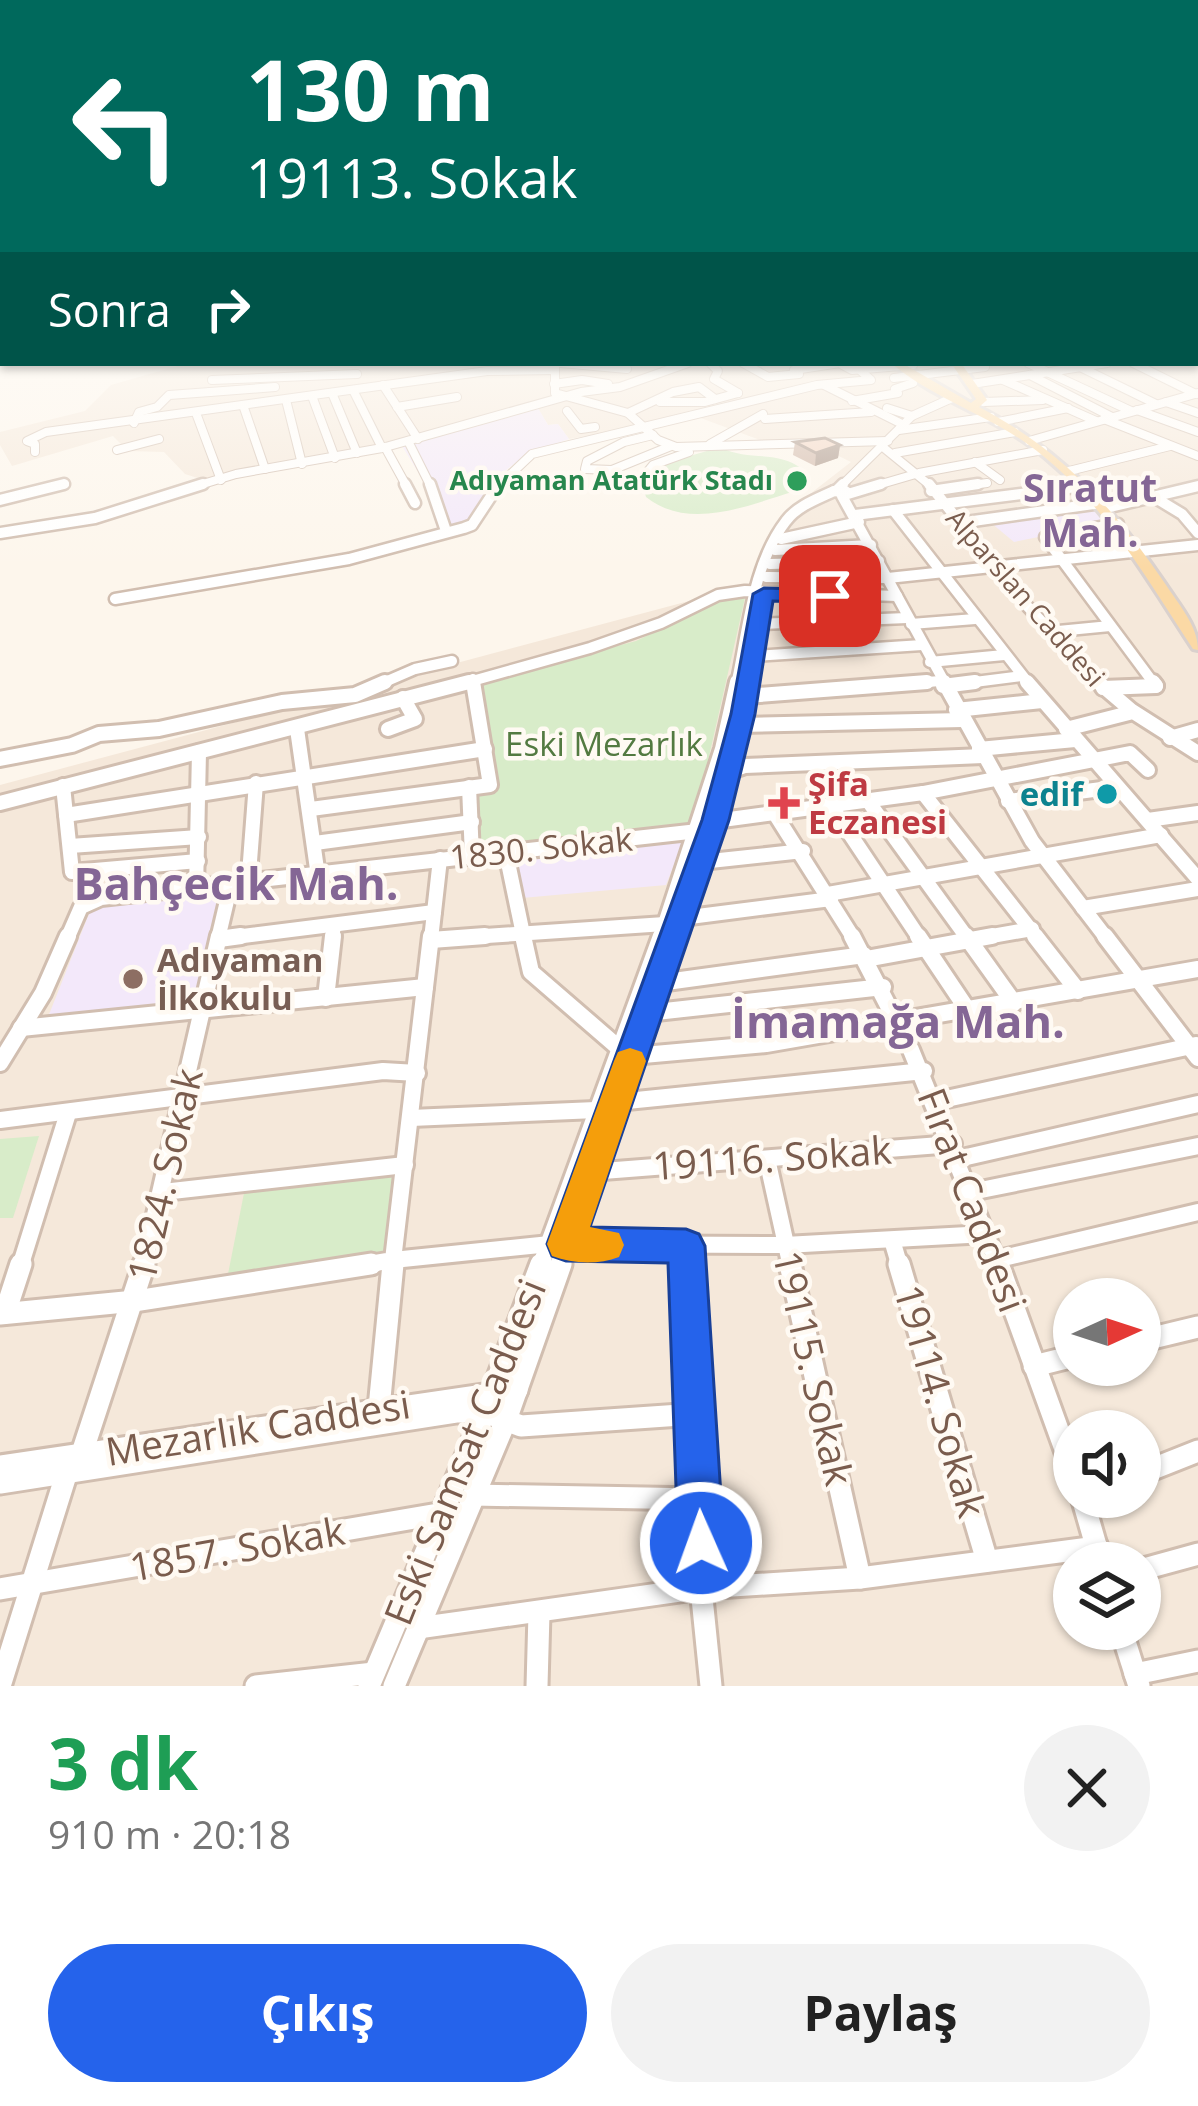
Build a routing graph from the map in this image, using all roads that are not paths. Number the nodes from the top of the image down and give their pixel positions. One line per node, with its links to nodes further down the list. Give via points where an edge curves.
1 (144, 411): 32 (street)
2 (206, 411): 25 (street)
3 (246, 411): 58 (street)
4 (285, 411): 57 (street)
5 (317, 411): 54 (street)
6 (339, 411): 51 (street)
7 (368, 411): 46 (street)
8 (399, 411): 38 (street)
9 (518, 411): 38 (street)
10 (569, 411): 33 (street)
11 (593, 411): 27 (street)
12 (610, 411): 29 (street)
13 (644, 411): 29 (street)
14 (690, 411): 29 (street)
15 (761, 411): 28 (street)
16 (890, 411): 31 (street)
17 (924, 411): 31 (street)
18 (986, 411): 19 (street); 31 (street); 35 (main road)
19 (1014, 411)
20 (1071, 411): 34 (street, via 1061,417)
21 (1074, 411): 30 (street)
22 (1091, 411): 30 (street)
23 (1132, 411): 30 (street)
24 (1136, 411): 36 (street)
25 (196, 412): 32 (street); 61 (street)
26 (872, 412): 28 (street); 31 (street)
27 (607, 414): 29 (street); 33 (street)
28 (764, 417): 44 (street); 47 (street)
29 (633, 419): 33 (street); 37 (street); 81 (street, via 532,454 502,479 472,525)
30 (1104, 419): 34 (street); 45 (street)
31 (904, 424): 42 (street)
32 (137, 426): 40 (street); 40 (street, via 161,441); 50 (street, via 33,435 27,441)
33 (580, 426)
34 (1072, 428): 39 (street)
35 (1015, 432): 39 (main road); 52 (street)
36 (1198, 432)
37 (653, 435): 43 (street); 43 (street, via 598,454 585,469 612,470)
38 (413, 440): 46 (street); 81 (street)
39 (1029, 440): 49 (main road)
40 (145, 442): 48 (street)
41 (852, 444): 42 (street); 47 (street); 55 (street)
42 (886, 445): 52 (street); 55 (street)
43 (671, 446): 44 (street)
44 (705, 446): 47 (street); 66 (street, via 652,466)
45 (1170, 446): 53 (street); 59 (street)
46 (384, 447): 51 (street); 72 (street)
47 (777, 447)
48 (117, 450)
49 (1043, 450): 56 (street); 59 (main road)
50 (35, 452)
51 (357, 453): 54 (street)
52 (896, 453): 60 (street, Alparslan Caddesi)
53 (1195, 453)
54 (334, 458): 57 (street)
55 (873, 459): 69 (street)
56 (975, 462): 60 (street); 62 (street)
57 (302, 464): 58 (street)
58 (265, 469): 61 (street)
59 (1069, 471): 67 (main road)
60 (919, 473): 68 (street, Alparslan Caddesi); 69 (street)
61 (221, 480): 82 (street, via 95,518)
62 (1000, 480)
63 (987, 483): 68 (street)
64 (65, 484): 71 (street)
65 (1198, 486): 70 (street)
66 (635, 487)
67 (1084, 487): 73 (street); 74 (main road)
68 (931, 491): 73 (street, Alparslan Caddesi)
69 (840, 493): 78 (street); 89 (street, via 805,510); 89 (street, Eski Samsat Caddesi, via 798,508)
70 (1154, 497): 74 (street); 77 (street)
71 (0, 500)
72 (416, 503)
73 (943, 504): 75 (street); 79 (street, Alparslan Caddesi)
74 (1103, 505): 79 (street); 80 (main road)
75 (893, 510): 78 (street); 91 (street)
76 (1198, 510): 77 (street)
77 (1182, 514): 83 (street)
78 (857, 518): 84 (street); 89 (street)
79 (959, 523): 90 (street, Alparslan Caddesi)
80 (1118, 524): 86 (main road); 88 (street, via 1045,537)
81 (446, 531): 94 (street, via 349,560)
82 (0, 533)
83 (1198, 533)
84 (871, 544): 87 (street); 89 (street)
85 (1198, 545): 86 (street)
86 (1137, 554): 88 (street); 101 (main road)
87 (879, 561): 89 (street); 92 (street)
88 (1061, 561): 90 (street); 98 (street)
89 (768, 569): 92 (street); 93 (street); 97 (street, Eski Samsat Caddesi); 107 (street, via 628,636); 148 (street, Eski Samsat Caddesi)
90 (997, 569): 91 (street); 99 (street, Alparslan Caddesi)
91 (940, 574): 92 (street); 95 (street)
92 (888, 578): 93 (street)
93 (897, 596): 96 (street)
94 (115, 599)
95 (975, 619): 96 (street); 102 (street)
96 (909, 621): 97 (street); 100 (street)
97 (759, 624): 103 (street, Eski Samsat Caddesi)
98 (1111, 626): 99 (street); 109 (street, via 1156,686)
99 (1048, 632): 109 (street, Alparslan Caddesi)
100 (922, 645): 103 (street); 105 (street)
101 (1198, 645)
102 (1004, 655): 105 (street); 106 (street)
103 (754, 656): 110 (street, Eski Samsat Caddesi)
104 (452, 661): 125 (street, via 355,694 98,734)
105 (930, 662): 108 (street)
106 (1022, 676): 108 (street); 112 (street)
107 (472, 679): 111 (street); 121 (street)
108 (942, 683): 110 (street); 114 (street)
109 (1102, 688): 113 (street, Alparslan Caddesi)
110 (746, 696): 115 (street, Eski Samsat Caddesi)
111 (403, 698): 116 (street); 117 (street, via 415,719)
112 (1042, 701): 114 (street); 119 (street)
113 (1129, 713): 119 (street); 120 (street, Alparslan Caddesi)
114 (959, 715): 115 (street); 123 (street)
115 (740, 725): 128 (street, Eski Samsat Caddesi)
116 (297, 729): 122 (street); 129 (street)
117 (388, 729)
118 (1198, 730): 120 (street)
119 (1070, 734): 123 (street); 126 (street)
120 (1171, 737): 124 (street, Alparslan Caddesi)
121 (485, 749): 129 (street); 134 (street, via 490,784)
122 (200, 752): 132 (street); 135 (street)
123 (981, 753): 128 (street); 130 (street)
124 (1198, 753)
125 (0, 759)
126 (1093, 760): 127 (street, via 1130,753); 130 (street); 133 (street)
127 (1148, 770)
128 (728, 772): 145 (street, Eski Samsat Caddesi)
129 (305, 776): 131 (street); 141 (street)
130 (995, 779): 136 (street); 138 (street)
131 (256, 782): 135 (street); 167 (street, 1824. Sokak)
132 (63, 786): 139 (street); 144 (street)
133 (1118, 787): 138 (street); 146 (street)
134 (469, 788): 141 (street); 147 (street)
135 (199, 791): 144 (street); 150 (street)
136 (923, 793): 137 (street); 162 (street)
137 (868, 801): 140 (street); 164 (street)
138 (1008, 802): 156 (street)
139 (0, 803)
140 (832, 807): 143 (street); 166 (street)
141 (311, 809): 151 (street)
142 (1198, 812): 146 (street)
143 (775, 814): 145 (street); 153 (street, Fırat Caddesi)
144 (67, 815): 152 (street)
145 (715, 820): 148 (street, 1830. Sokak); 161 (street, Eski Samsat Caddesi)
146 (1148, 820): 149 (street)
147 (472, 822): 151 (street); 155 (street)
148 (698, 831): 154 (street, 1830. Sokak); 173 (street, Eski Samsat Caddesi)
149 (1161, 835): 156 (street); 159 (street)
150 (199, 837): 152 (street); 160 (street)
151 (315, 843): 163 (street)
152 (70, 846): 160 (street, via 77,874)
153 (803, 851): 161 (street); 170 (street, Fırat Caddesi)
154 (506, 853): 155 (street, 1830. Sokak); 176 (street)
155 (472, 856): 158 (street, 1830. Sokak)
156 (1043, 858): 162 (street); 171 (street)
157 (1198, 858): 159 (street)
158 (440, 859): 163 (street, 1830. Sokak); 172 (street)
159 (1181, 860): 165 (street)
160 (198, 861): 169 (street)
161 (701, 862): 173 (street, Eski Samsat Caddesi)
162 (983, 868): 164 (street); 175 (street)
163 (318, 876): 167 (street, 1830. Sokak)
164 (929, 879): 166 (street); 179 (street)
165 (1198, 879)
166 (888, 885): 170 (street); 180 (street)
167 (239, 887): 169 (street, 1830. Sokak); 177 (street, 1824. Sokak)
168 (1198, 889): 171 (street)
169 (196, 890): 194 (street, 1830. Sokak, via 101,898 81,908)
170 (829, 896): 173 (street); 181 (street, Fırat Caddesi)
171 (1083, 908): 183 (street)
172 (434, 912): 174 (street); 178 (street)
173 (673, 921): 176 (street); 184 (street, Eski Samsat Caddesi); 196 (street, Eski Samsat Caddesi)
174 (334, 925): 177 (street); 188 (street)
175 (1032, 929): 179 (street); 187 (street)
176 (523, 935): 178 (street); 196 (street, via 531,972)
177 (219, 939): 190 (street, 1824. Sokak)
178 (431, 940): 185 (street)
179 (969, 941): 180 (street); 189 (street)
180 (930, 948): 181 (street); 191 (street)
181 (865, 957): 184 (street); 186 (street, Fırat Caddesi)
182 (1198, 970): 183 (street)
183 (1138, 980): 187 (street); 195 (street)
184 (659, 983): 192 (street, Eski Samsat Caddesi)
185 (425, 987): 188 (street); 199 (street)
186 (883, 987): 192 (street); 193 (street, Fırat Caddesi)
187 (1078, 991): 189 (street)
188 (326, 998): 190 (street)
189 (1014, 1003): 191 (street)
190 (203, 1011): 194 (street); 200 (street, 1824. Sokak)
191 (969, 1012): 193 (street)
192 (647, 1013): 196 (street, Eski Samsat Caddesi)
193 (902, 1022): 196 (street, via 766,1044); 198 (street, Fırat Caddesi)
194 (21, 1028): 197 (street)
195 (1195, 1050): 201 (street)
196 (626, 1053): 202 (street, Eski Samsat Caddesi); 204 (street, Eski Samsat Caddesi)
197 (0, 1063)
198 (924, 1071): 201 (street, Fırat Caddesi); 202 (street)
199 (417, 1073): 200 (street); 206 (street)
200 (184, 1098): 205 (street); 213 (street, 1824. Sokak)
201 (937, 1101): 209 (street, Fırat Caddesi)
202 (617, 1102): 212 (street, Eski Samsat Caddesi)
203 (1198, 1104): 209 (street, 19116. Sokak)
204 (596, 1111): 206 (street); 218 (street, Eski Samsat Caddesi)
205 (68, 1113): 207 (street); 224 (street)
206 (411, 1118): 211 (street)
207 (0, 1120)
208 (1198, 1146): 214 (street)
209 (956, 1151): 210 (street, 19116. Sokak); 214 (street, Fırat Caddesi)
210 (767, 1159): 212 (street, 19116. Sokak); 219 (street, 19115. Sokak)
211 (405, 1166): 213 (street); 221 (street)
212 (590, 1172): 218 (street, Eski Samsat Caddesi)
213 (163, 1192): 223 (street, 1824. Sokak)
214 (971, 1192): 216 (street, Fırat Caddesi)
215 (1198, 1212): 222 (street)
216 (986, 1234): 217 (street); 222 (street, Fırat Caddesi)
217 (892, 1240): 219 (street); 244 (street, 19114. Sokak)
218 (558, 1244): 220 (street); 221 (street); 229 (street, Eski Samsat Caddesi); 230 (street, Eski Samsat Caddesi)
219 (785, 1245): 220 (street); 246 (street, 19115. Sokak)
220 (686, 1246): 232 (street)
221 (393, 1260): 223 (street); 231 (street)
222 (995, 1260): 228 (street, Fırat Caddesi)
223 (135, 1301): 224 (street); 235 (street, 1824. Sokak)
224 (2, 1314)
225 (1198, 1327): 226 (street)
226 (1161, 1336)
227 (1053, 1362): 228 (street)
228 (1034, 1366): 233 (street, Fırat Caddesi)
229 (517, 1390): 230 (street, Mezarlık Caddesi)
230 (494, 1407): 231 (street, Mezarlık Caddesi); 232 (street, via 521,1426); 235 (street, Mezarlık Caddesi); 239 (street, Eski Samsat Caddesi); 241 (street, Eski Samsat Caddesi)
231 (379, 1408): 235 (street, Mezarlık Caddesi)
232 (695, 1414): 240 (street)
233 (1053, 1417)
234 (1198, 1451): 237 (street)
235 (73, 1465): 236 (street, Mezarlık Caddesi); 238 (street, Mezarlık Caddesi); 247 (street, 1824. Sokak)
236 (0, 1466)
237 (1161, 1466)
238 (0, 1483)
239 (473, 1495): 240 (street); 251 (street, Eski Samsat Caddesi)
240 (700, 1498): 248 (street)
241 (438, 1514): 247 (street, 1857. Sokak); 255 (street, Eski Samsat Caddesi)
242 (1198, 1554): 245 (street)
243 (1053, 1558): 244 (street)
244 (987, 1562): 246 (street)
245 (1161, 1564)
246 (860, 1578): 248 (street)
247 (36, 1582): 249 (street, 1857. Sokak); 256 (street, 1824. Sokak)
248 (701, 1588): 250 (street); 259 (street)
249 (0, 1589)
250 (539, 1613): 251 (street); 258 (street)
251 (418, 1628): 255 (street, Eski Samsat Caddesi)
252 (1128, 1650): 254 (street)
253 (1198, 1660): 254 (street)
254 (1137, 1680)
255 (379, 1682): 257 (street)
256 (0, 1686)
257 (256, 1686)
258 (538, 1686)
259 (711, 1686)

